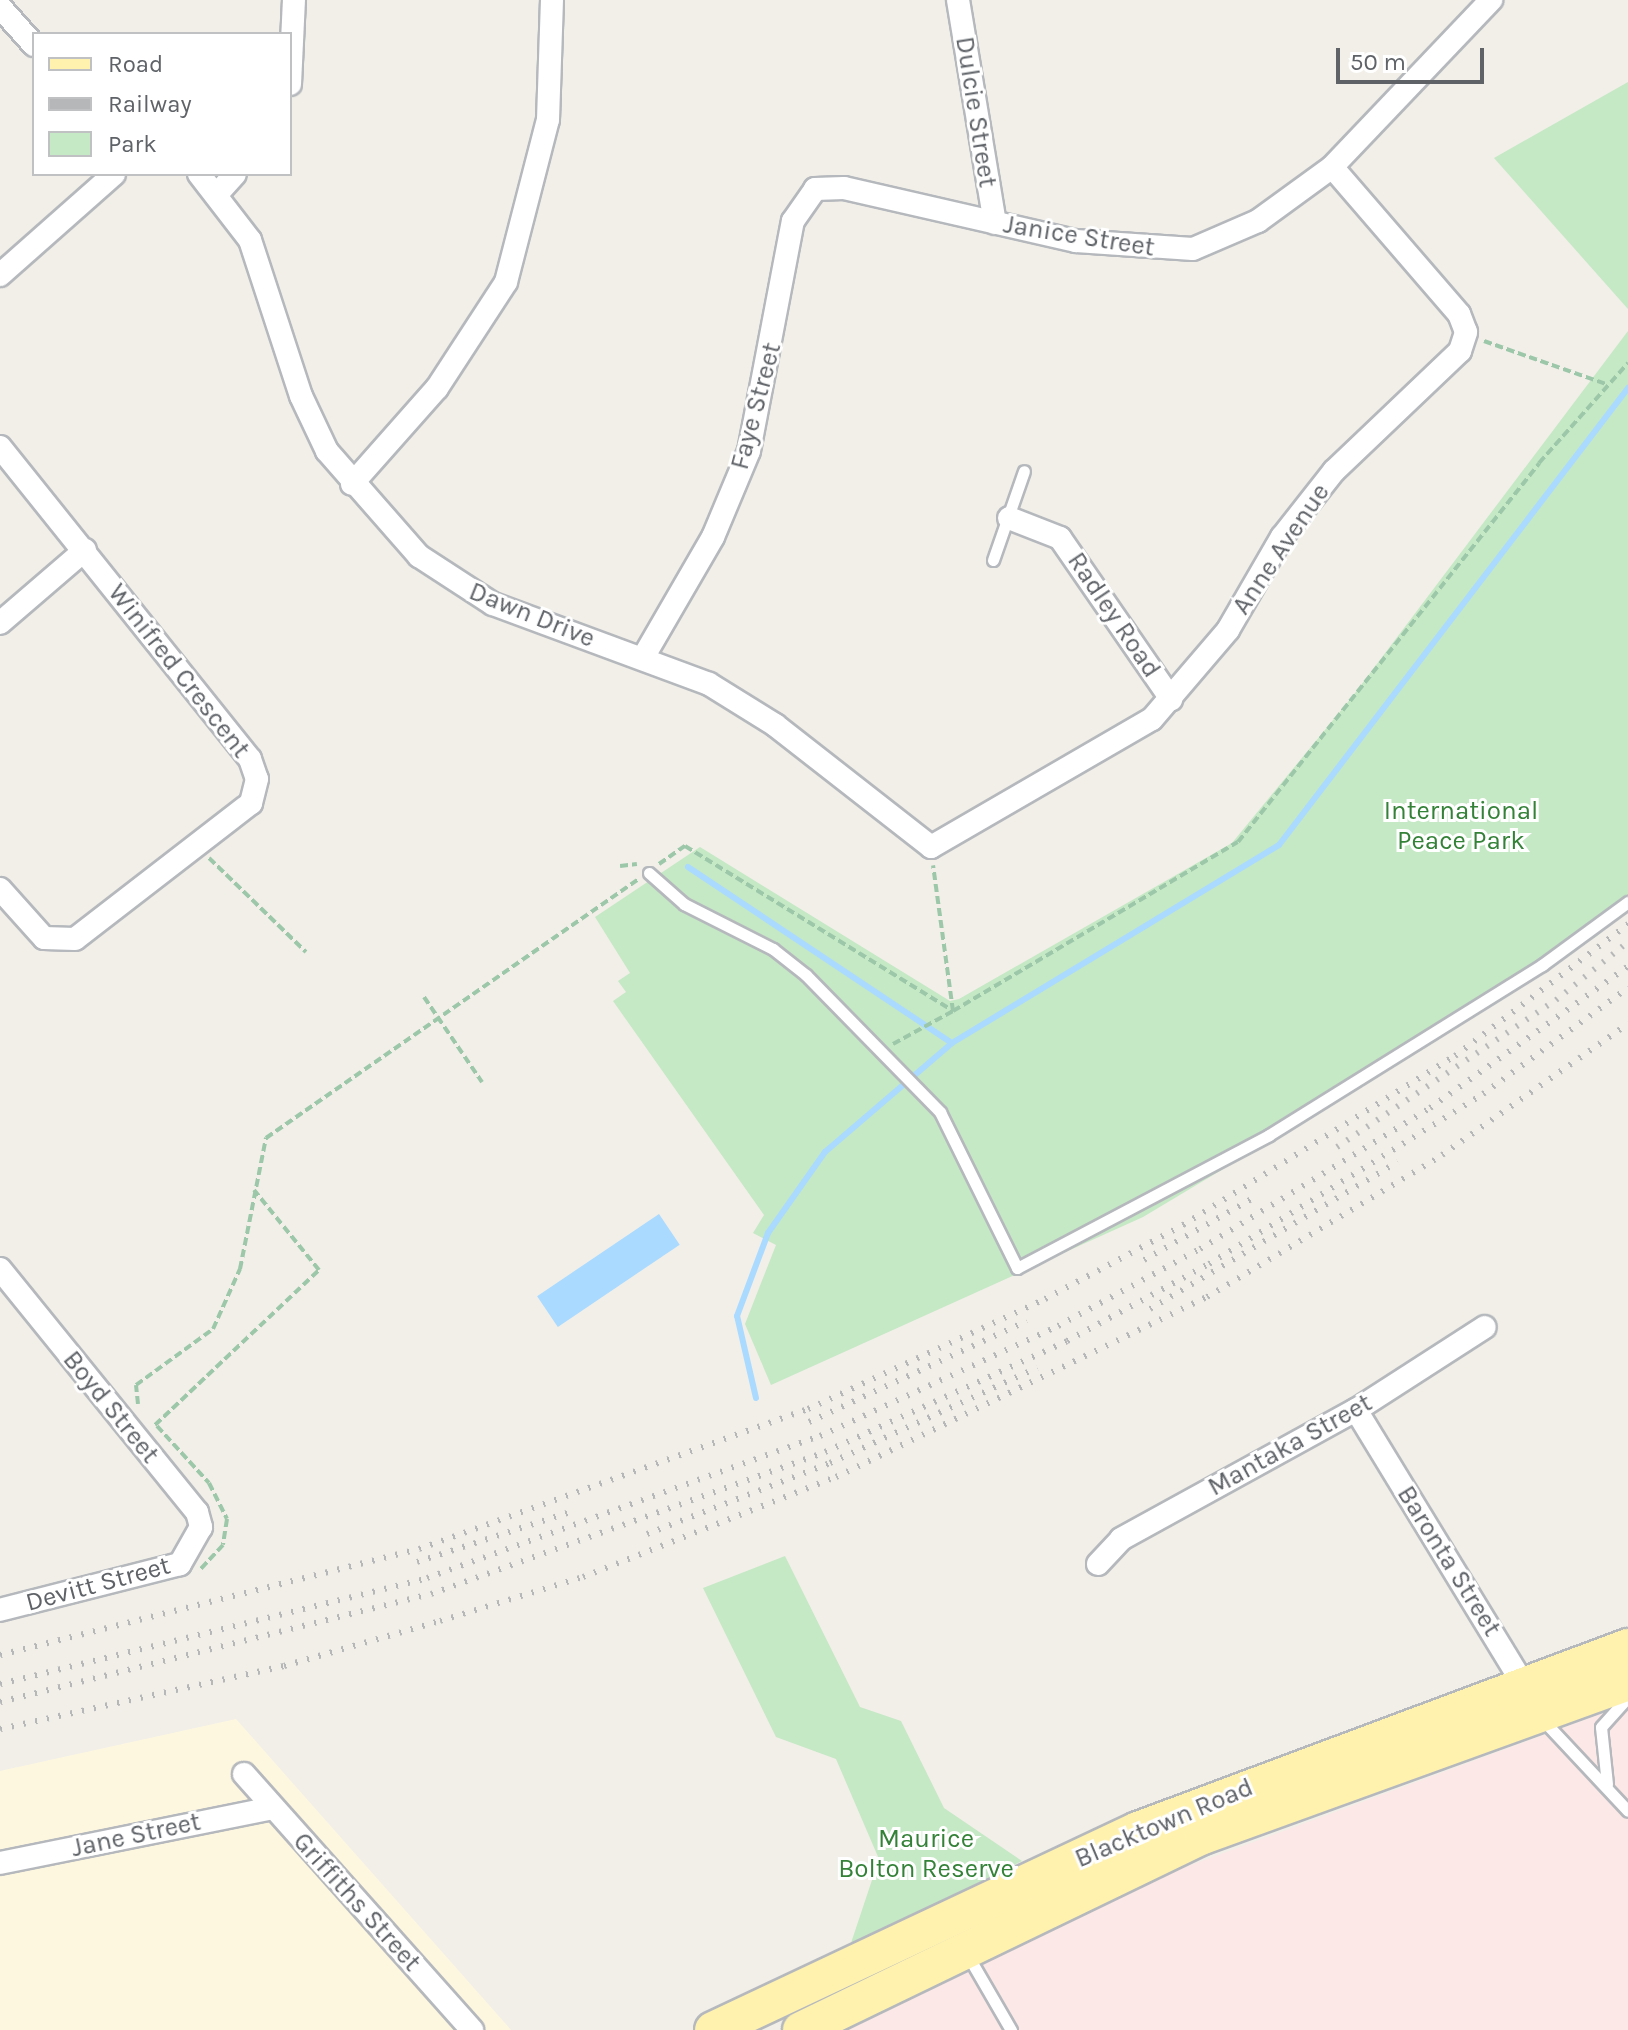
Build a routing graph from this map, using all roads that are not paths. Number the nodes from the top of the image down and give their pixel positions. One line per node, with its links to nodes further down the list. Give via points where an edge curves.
1 (294, 0): 6 (street)
2 (552, 0): 18 (street, via 548,120 506,282 437,388)
3 (958, 0): 14 (street, Dulcie Street)
4 (1491, 0): 8 (street, Janice Street)
5 (0, 7): 7 (street)
6 (292, 42)
7 (32, 43)
8 (1332, 167): 14 (street, Janice Street, via 1258,221 1193,249 1076,241); 24 (street, Anne Avenue, via 1459,314 1466,336 1451,363 1356,447 1307,503 1228,630)
9 (112, 176): 15 (street)
10 (201, 176): 13 (street, Dawn Drive)
11 (233, 176): 13 (street)
12 (815, 189): 14 (street, Janice Street, via 844,188); 23 (street, Faye Street, via 793,221 749,451 713,537)
13 (218, 193): 18 (street, Dawn Drive, via 256,252 307,411)
14 (995, 223)
15 (0, 275)
16 (0, 447): 20 (street, Winifred Crescent)
17 (1024, 471): 19 (lane)
18 (352, 484): 23 (street, Dawn Drive, via 419,556 456,584 530,619)
19 (1009, 518): 21 (lane); 24 (street, Radley Road, via 1060,538)
20 (85, 550): 22 (street); 27 (street, Winifred Crescent, via 250,759 257,779 251,803 75,939 44,938)
21 (993, 560)
22 (0, 623)
23 (644, 656): 25 (street, Dawn Drive, via 775,725)
24 (1171, 699): 25 (street, Anne Avenue, via 1126,740)
25 (938, 845)
26 (649, 873): 28 (lane, via 684,904 773,949 806,975 940,1112 1017,1268 1269,1135 1542,965)
27 (0, 889)
28 (1628, 902)
29 (0, 1269): 32 (street, Boyd Street, via 197,1512 200,1537)
30 (1485, 1327): 31 (street, Mantaka Street)
31 (1356, 1410): 33 (street, Mantaka Street, via 1121,1539); 38 (street, Baronta Street)
32 (193, 1551): 34 (street, Devitt Street, via 143,1578)
33 (1098, 1564)
34 (0, 1610)
35 (1628, 1647): 38 (main road, Blacktown Road)
36 (1628, 1682): 38 (main road, Blacktown Road)
37 (1628, 1697): 40 (lane, via 1601,1727)
38 (1532, 1699): 40 (lane); 44 (main road, Blacktown Road)
39 (244, 1774): 41 (street, Griffiths Street)
40 (1609, 1788): 42 (lane)
41 (273, 1808): 43 (street, Jane Street); 45 (street, Griffiths Street)
42 (1628, 1811)
43 (0, 1863)
44 (957, 1936): 46 (main road, Blacktown Road); 47 (main road, Blacktown Road); 48 (lane)
45 (472, 2030)
46 (713, 2030)
47 (801, 2030)
48 (1011, 2030)

